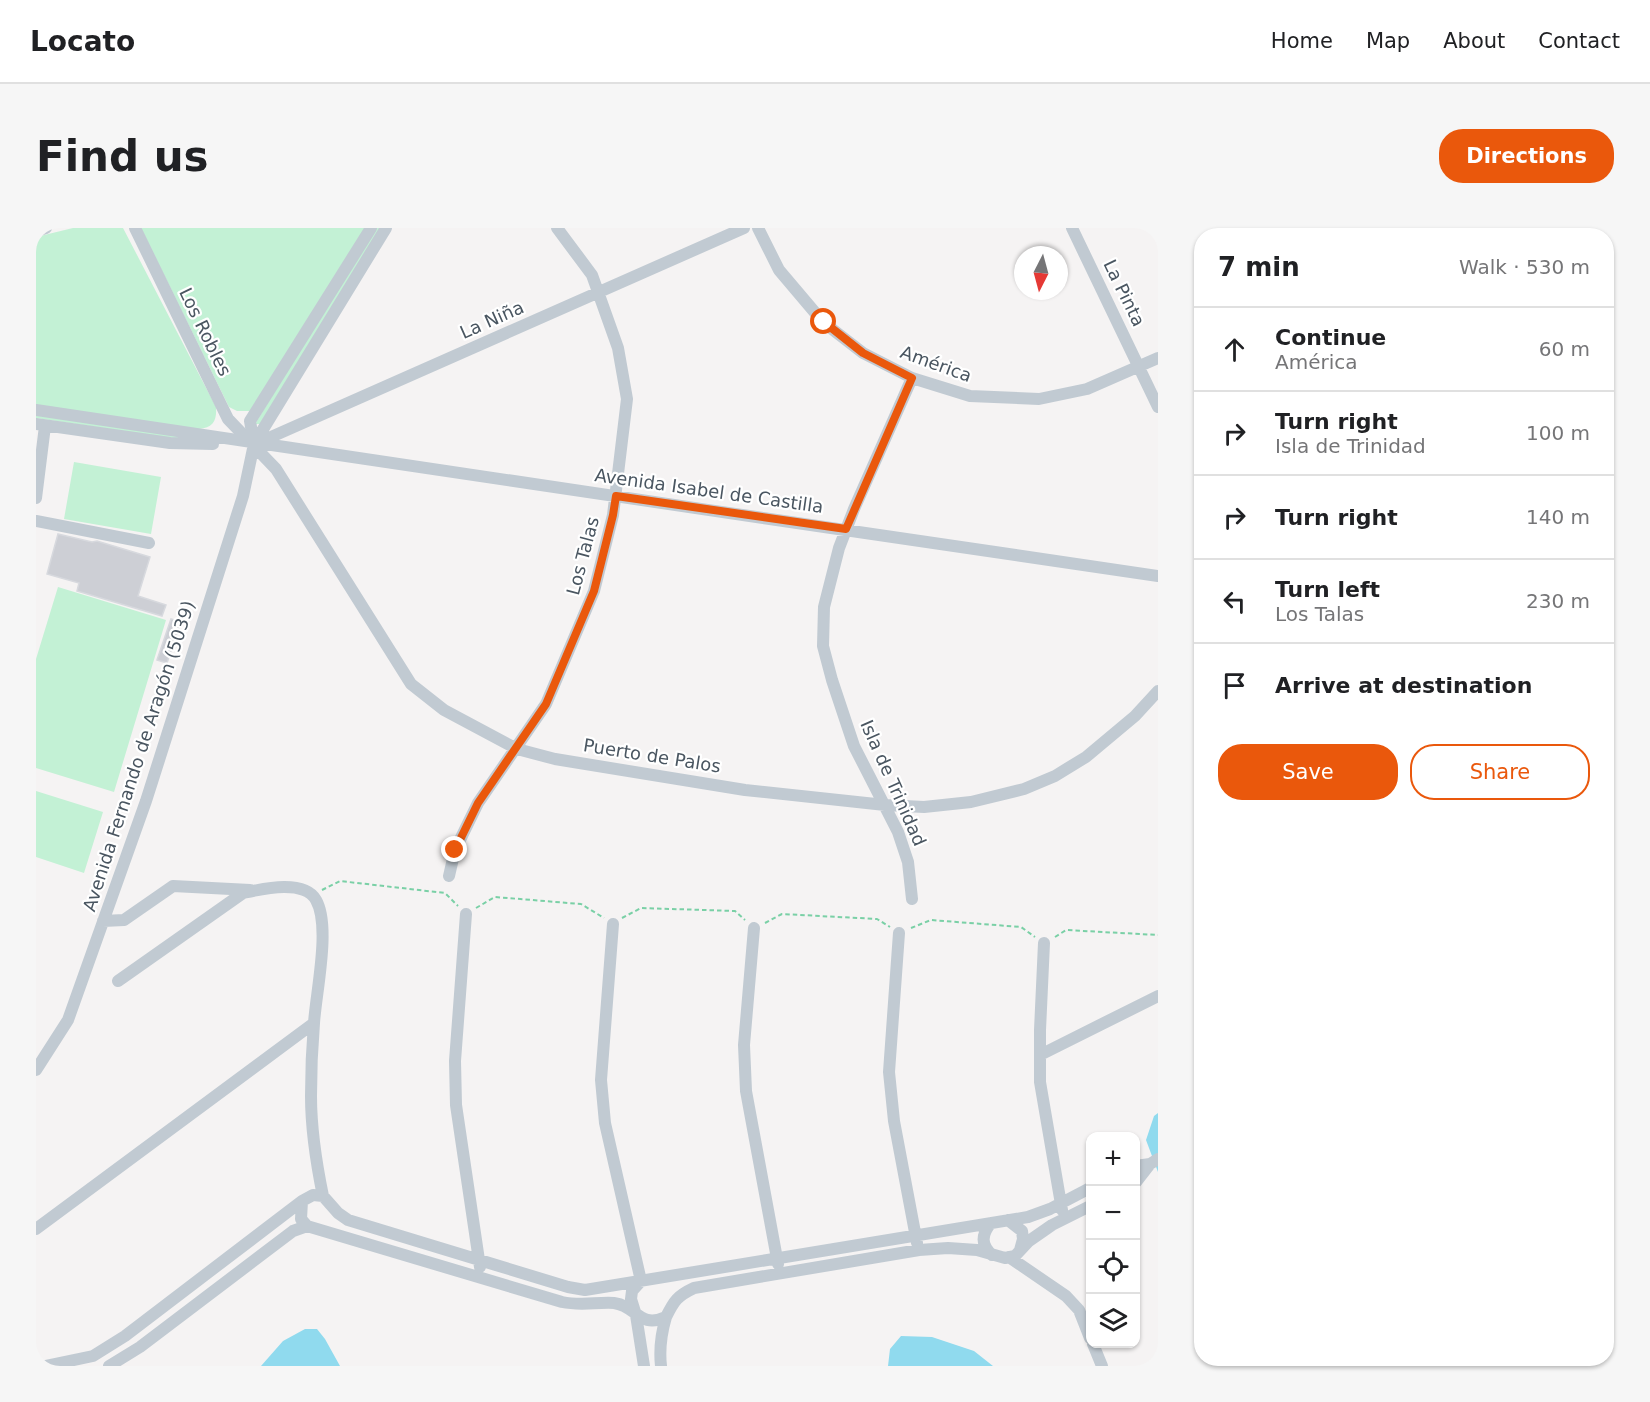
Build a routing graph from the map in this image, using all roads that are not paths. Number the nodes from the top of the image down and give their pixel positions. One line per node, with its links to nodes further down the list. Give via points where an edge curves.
1 (46, 228): 9 (street)
2 (135, 228): 17 (street, Los Robles, via 228,419)
3 (371, 228): 17 (street, via 250,421)
4 (386, 228): 17 (street)
5 (557, 228): 10 (street, Los Talas, via 592,275)
6 (744, 228): 10 (street, La Niña)
7 (758, 228): 13 (street, América, via 779,270 824,322 863,353)
8 (1072, 228): 12 (street, La Pinta)
9 (36, 231)
10 (598, 293): 17 (street, La Niña); 18 (street, Los Talas, via 618,348 627,399)
11 (1158, 358): 12 (street, América)
12 (1140, 368): 13 (street, América, via 1087,389 1039,399 970,396); 14 (street, La Pinta)
13 (912, 378): 21 (street, Isla de Trinidad)
14 (1158, 407)
15 (36, 410): 17 (street, Avenida Isabel de Castilla)
16 (40, 425): 17 (street, Avenida Isabel de Castilla, via 170,443); 19 (street)
17 (254, 444): 18 (street, Avenida Isabel de Castilla); 25 (street, Puerto de Palos, via 282,479 411,684 444,710); 31 (street, Avenida Fernando de Aragón (5039), via 243,496 146,801)
18 (616, 496): 21 (street, Avenida Isabel de Castilla); 25 (street, Los Talas, via 594,591 546,704)
19 (36, 498)
20 (36, 522): 22 (street)
21 (846, 529): 23 (street, Avenida Isabel de Castilla); 26 (street, Isla de Trinidad, via 825,607 823,646 854,746)
22 (149, 543)
23 (1158, 576)
24 (1158, 691): 26 (street, Puerto de Palos, via 1086,757 1024,789 971,802 924,807)
25 (517, 749): 26 (street, Puerto de Palos, via 555,759 745,790); 27 (street, Los Talas, via 478,803 455,850)
26 (885, 805): 29 (street, Isla de Trinidad, via 908,862)
27 (449, 876)
28 (255, 890): 31 (street, via 173,886 124,921); 36 (street, via 243,893); 38 (street, via 299,888 315,899 321,917 322,943)
29 (912, 899)
30 (466, 914): 61 (street, via 455,1062 456,1104)
31 (103, 921): 40 (street, Avenida Fernando de Aragón (5039), via 68,1020)
32 (613, 924): 65 (street, via 601,1080 605,1123)
33 (754, 928): 60 (street, via 744,1045 746,1091)
34 (899, 933): 55 (street, via 889,1072 894,1121)
35 (1044, 943): 39 (street)
36 (118, 981)
37 (1158, 996): 39 (street)
38 (314, 1023): 44 (street, via 313,1148); 53 (street)
39 (1040, 1055): 46 (street, via 1040,1082)
40 (36, 1070)
41 (1154, 1162): 42 (street)
42 (1140, 1178)
43 (1086, 1190): 46 (street)
44 (323, 1196): 45 (street, via 313,1195); 48 (street)
45 (302, 1201): 52 (street, via 301,1219); 71 (street, via 125,1336 93,1356)
46 (1061, 1203): 49 (street, via 1028,1217); 50 (street)
47 (1086, 1208): 50 (street)
48 (334, 1209): 54 (street, via 334,1219); 61 (street, via 348,1220)
49 (1008, 1220): 51 (street); 57 (street, via 1022,1231)
50 (1063, 1220): 57 (street)
51 (991, 1223): 55 (street); 58 (street, via 983,1237)
52 (307, 1226): 54 (street); 72 (street, via 293,1231 140,1347)
53 (36, 1229)
54 (321, 1229): 63 (street)
55 (916, 1235): 56 (street); 60 (street)
56 (918, 1250): 58 (street, via 977,1250); 62 (street)
57 (1020, 1250): 59 (street)
58 (993, 1256): 59 (street)
59 (1009, 1257): 69 (street, via 1066,1296)
60 (776, 1258): 62 (street); 64 (street)
61 (479, 1260): 63 (street); 65 (street, via 585,1290)
62 (781, 1274): 66 (street, via 693,1288)
63 (480, 1277): 67 (street, via 562,1302 616,1304)
64 (664, 1277): 65 (street); 66 (street, via 676,1287)
65 (641, 1281): 67 (street, via 632,1291)
66 (677, 1298): 68 (street)
67 (636, 1314): 68 (street, via 655,1322); 73 (street)
68 (666, 1317): 74 (street, via 659,1352)
69 (1086, 1329)
70 (1095, 1348): 75 (street)
71 (45, 1366)
72 (109, 1366)
73 (644, 1366)
74 (662, 1366)
75 (1102, 1366)

